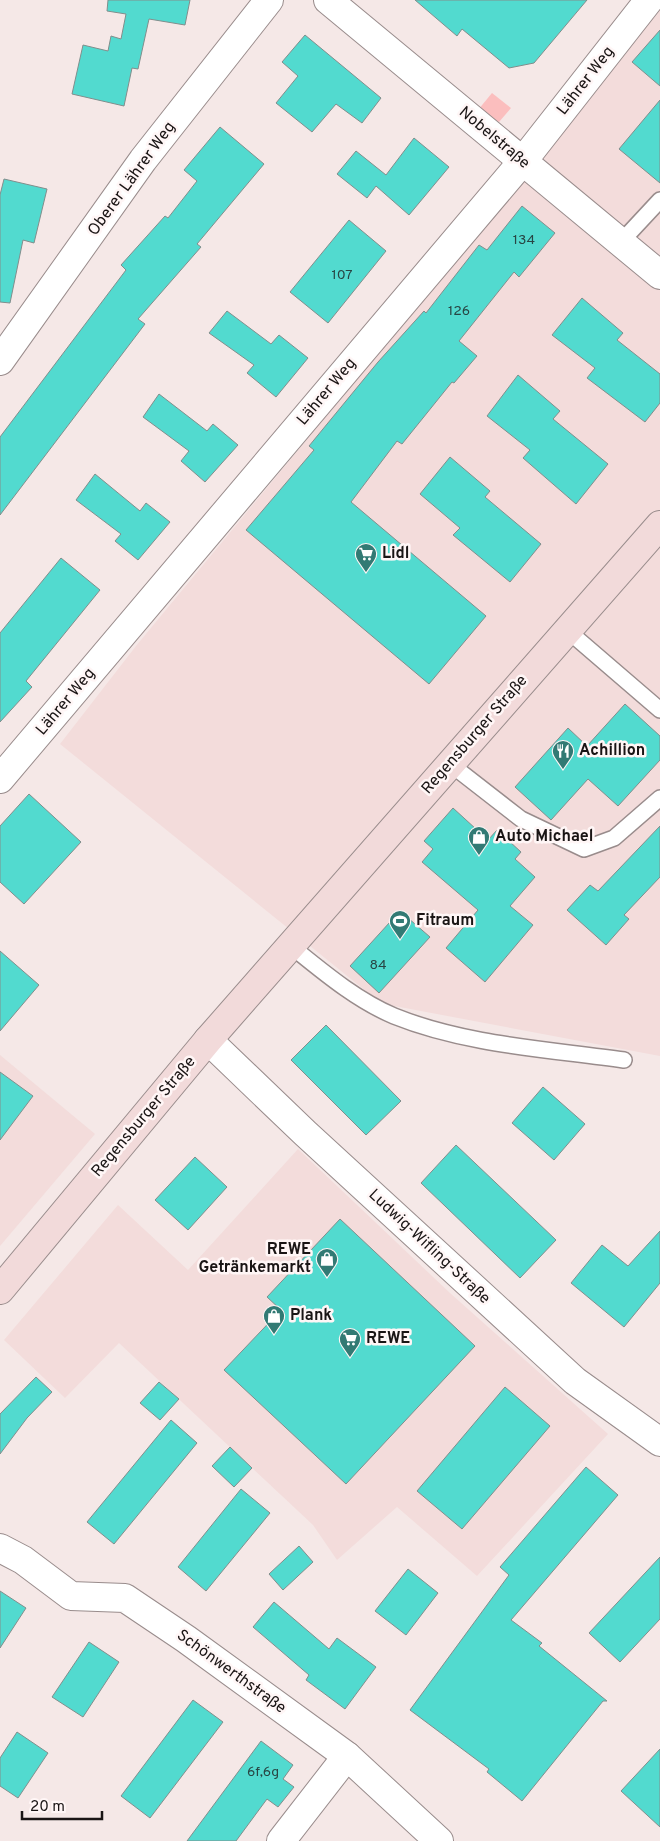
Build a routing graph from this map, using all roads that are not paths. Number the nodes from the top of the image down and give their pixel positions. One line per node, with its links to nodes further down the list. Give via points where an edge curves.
1 (269, 0): 8 (street, Oberer Lährer Weg, via 143,160)
2 (328, 0): 4 (street, Nobelstraße)
3 (649, 0): 4 (street, Lährer Weg)
4 (522, 162): 6 (street, Nobelstraße); 13 (street, Lährer Weg)
5 (660, 200): 6 (lane)
6 (620, 243): 7 (street, Nobelstraße)
7 (660, 275)
8 (0, 362)
9 (660, 525): 10 (main road, Regensburger Straße)
10 (566, 630): 11 (lane); 12 (main road, Regensburger Straße)
11 (660, 710)
12 (449, 763): 14 (lane, via 521,819 584,849 614,838); 15 (main road, Regensburger Straße)
13 (0, 779)
14 (660, 798)
15 (291, 946): 16 (main road, Regensburger Straße); 17 (lane, via 360,998 393,1016 484,1041)
16 (208, 1040): 18 (main road, Regensburger Straße); 19 (street, Ludwig-Wifling-Straße, via 576,1381)
17 (624, 1060)
18 (0, 1290)
19 (660, 1442)
20 (0, 1548): 21 (street, Schönwerthstraße, via 23,1560 71,1596 126,1598)
21 (348, 1756): 22 (street); 23 (street, Schönwerthstraße)
22 (281, 1841)
23 (439, 1841)

